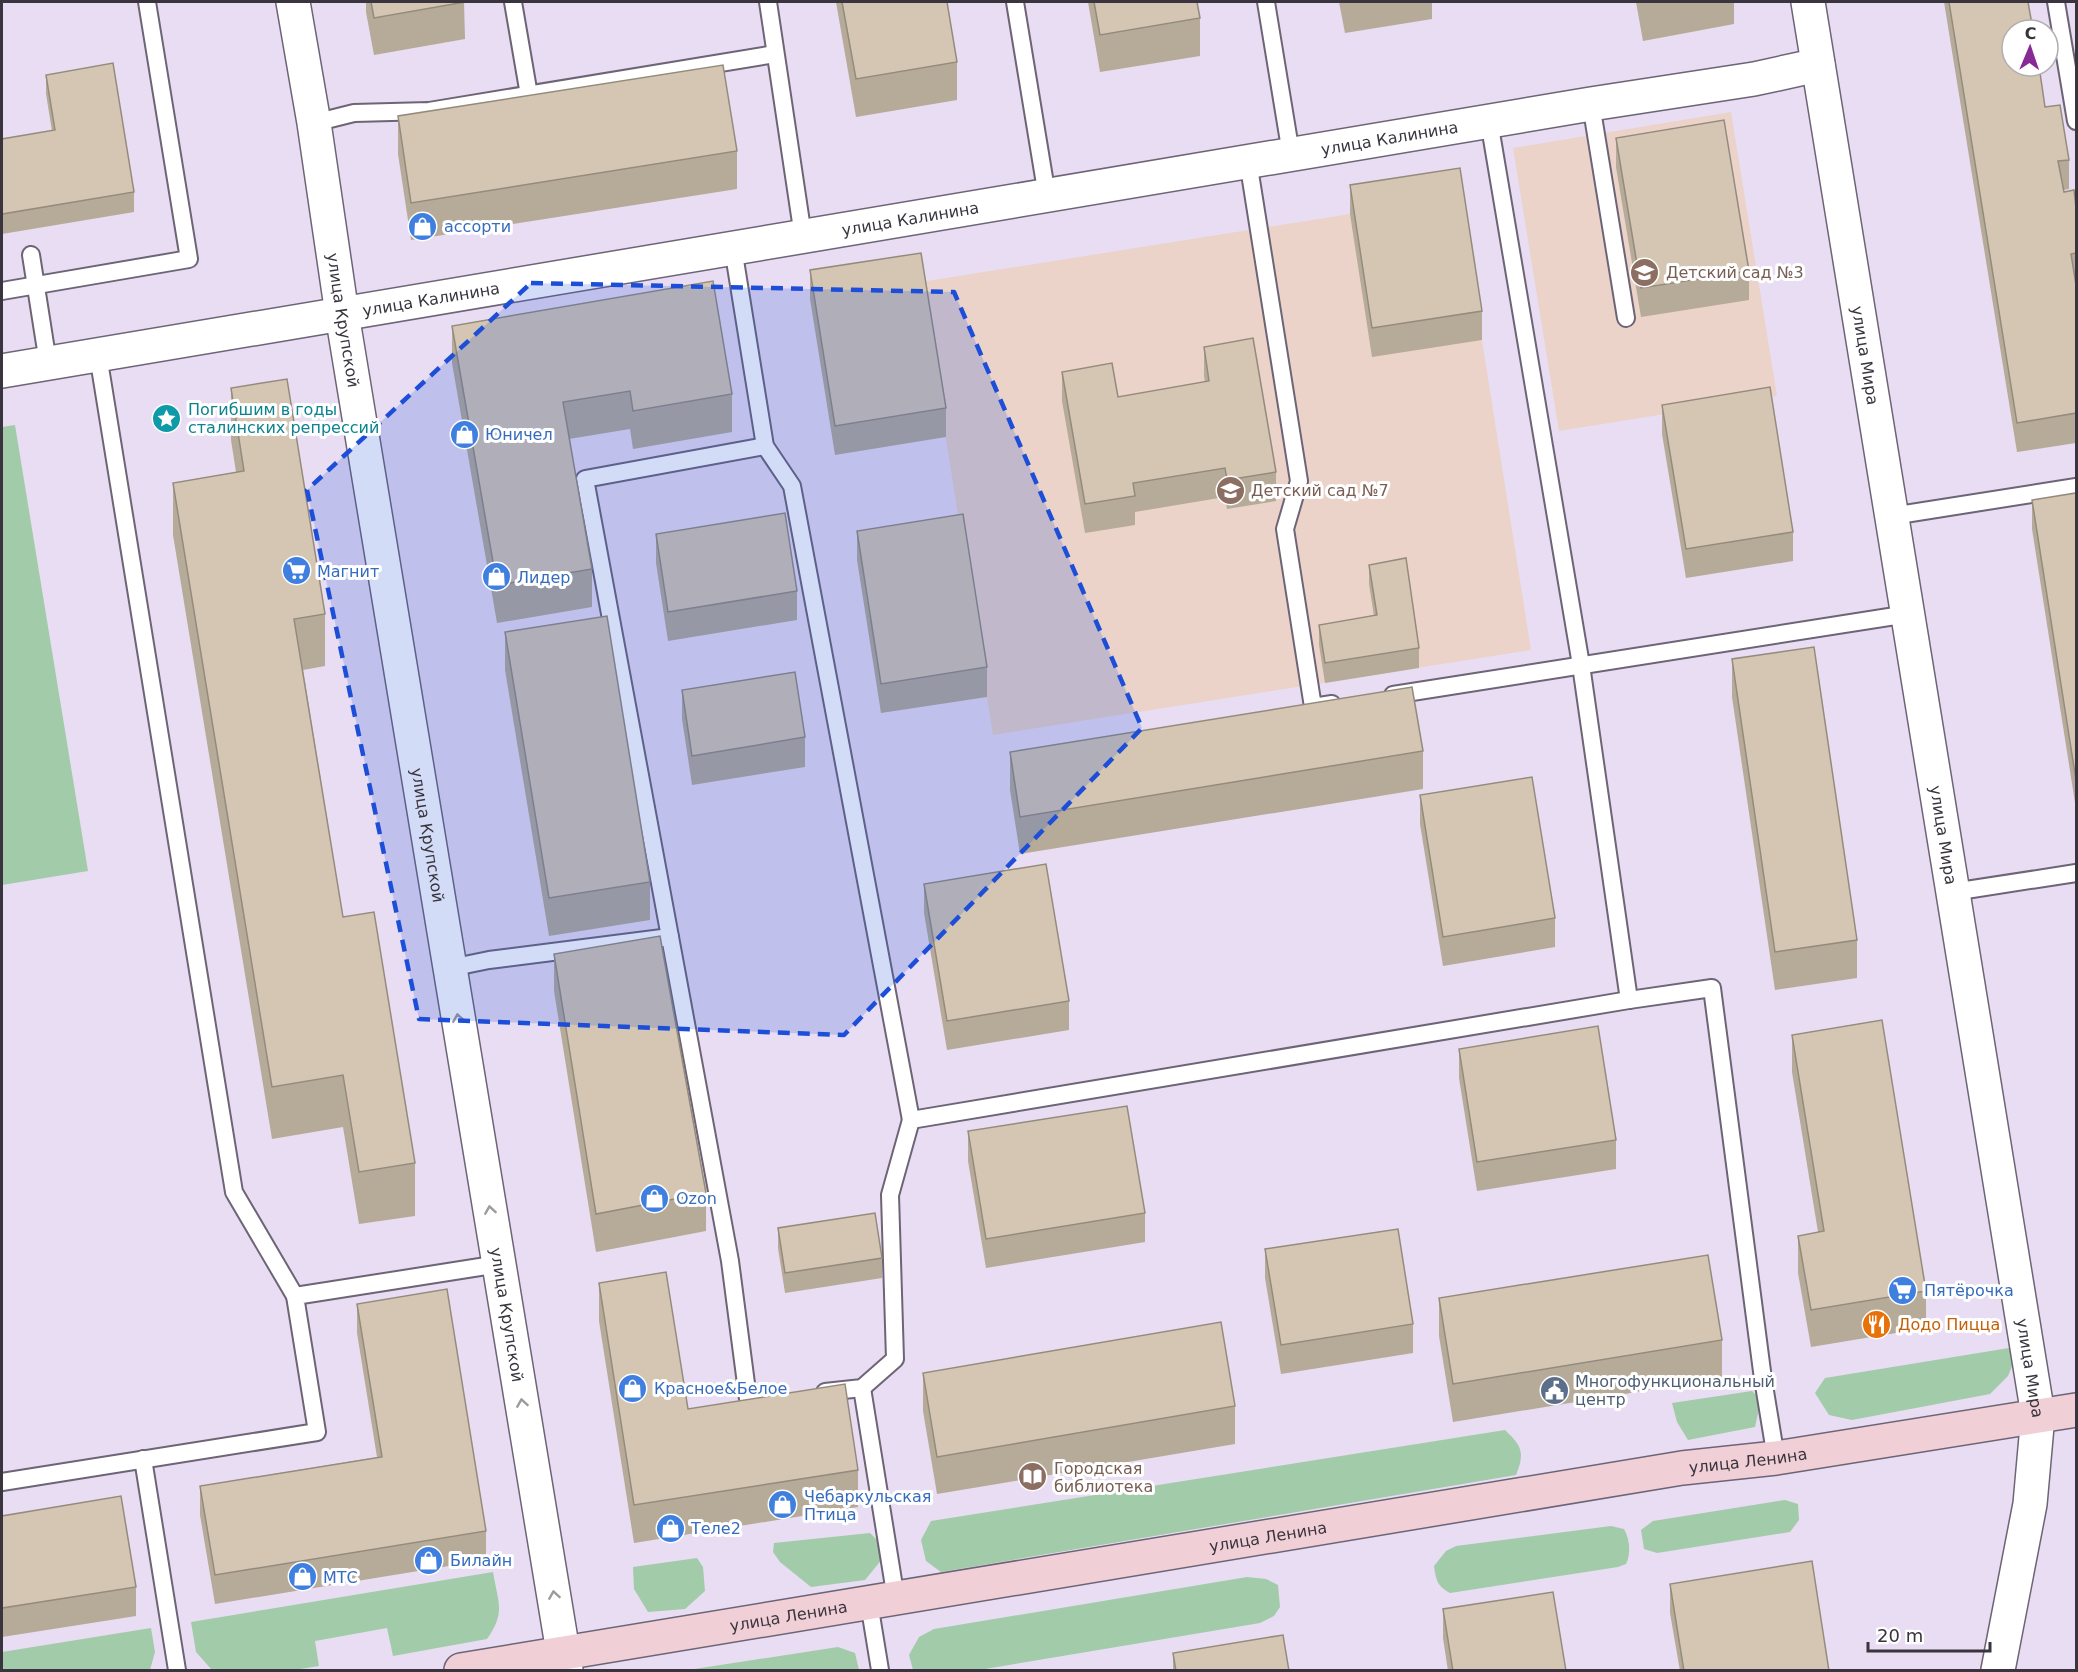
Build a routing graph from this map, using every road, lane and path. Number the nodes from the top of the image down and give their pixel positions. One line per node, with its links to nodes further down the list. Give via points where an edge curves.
1 (147, 2): 22 (lane, via 189,260)
2 (293, 2): 15 (street, улица Крупской)
3 (513, 2): 11 (lane)
4 (768, 2): 9 (lane)
5 (1015, 2): 18 (lane)
6 (1266, 2): 16 (lane)
7 (1808, 2): 10 (street, улица Мира)
8 (2056, 2): 14 (lane)
9 (775, 54): 11 (lane); 19 (lane)
10 (1818, 65): 12 (street, улица Калинина); 31 (street, улица Мира)
11 (529, 95): 15 (lane, via 429,111 354,113)
12 (1591, 104): 13 (street, улица Калинина); 25 (lane)
13 (1489, 121): 16 (street, улица Калинина); 33 (lane)
14 (2076, 121)
15 (314, 123): 24 (street, улица Крупской)
16 (1291, 154): 17 (street, улица Калинина)
17 (1248, 161): 18 (street, улица Калинина); 35 (lane, via 1299,481 1285,529 1313,707)
18 (1047, 196): 19 (street, улица Калинина)
19 (803, 236): 20 (street, улица Калинина)
20 (733, 248): 24 (street, улица Калинина); 29 (lane)
21 (31, 255): 22 (lane)
22 (36, 285): 23 (lane); 27 (lane)
23 (2, 291)
24 (342, 314): 26 (street, улица Калинина); 39 (street, улица Крупской)
25 (1626, 318)
26 (98, 355): 27 (street, улица Калинина); 43 (lane, via 234,1192)
27 (48, 363): 28 (street, улица Калинина)
28 (2, 371)
29 (765, 446): 38 (lane, via 585,479); 41 (lane, via 792,486)
30 (2076, 487): 31 (lane)
31 (1892, 516): 32 (street, улица Мира)
32 (1908, 614): 33 (lane); 37 (street, улица Мира)
33 (1581, 665): 34 (lane); 40 (lane)
34 (1371, 698)
35 (1348, 702)
36 (2076, 873): 37 (lane)
37 (1953, 892): 46 (street, улица Мира)
38 (670, 937): 39 (lane); 44 (lane, via 729,1261 748,1399)
39 (450, 968): 42 (street, улица Крупской, one-way to 39)
40 (1629, 1000): 41 (lane); 47 (lane, via 1712,988)
41 (911, 1120): 44 (lane, via 890,1195 896,1359)
42 (499, 1264): 43 (lane); 51 (street, улица Крупской, one-way to 42)
43 (295, 1296): 48 (lane, via 317,1432)
44 (862, 1389): 50 (lane)
45 (2076, 1410): 46 (street, улица Ленина)
46 (2038, 1415): 47 (street, улица Ленина); 55 (street, улица Мира, via 2030,1504)
47 (1776, 1458): 50 (street, улица Ленина, via 1682,1468)
48 (143, 1459): 49 (lane); 52 (lane)
49 (2, 1482)
50 (883, 1601): 51 (street, улица Ленина); 54 (lane)
51 (565, 1662): 53 (street, улица Ленина)
52 (177, 1671)
53 (460, 1671)
54 (880, 1671)
55 (1998, 1671)

